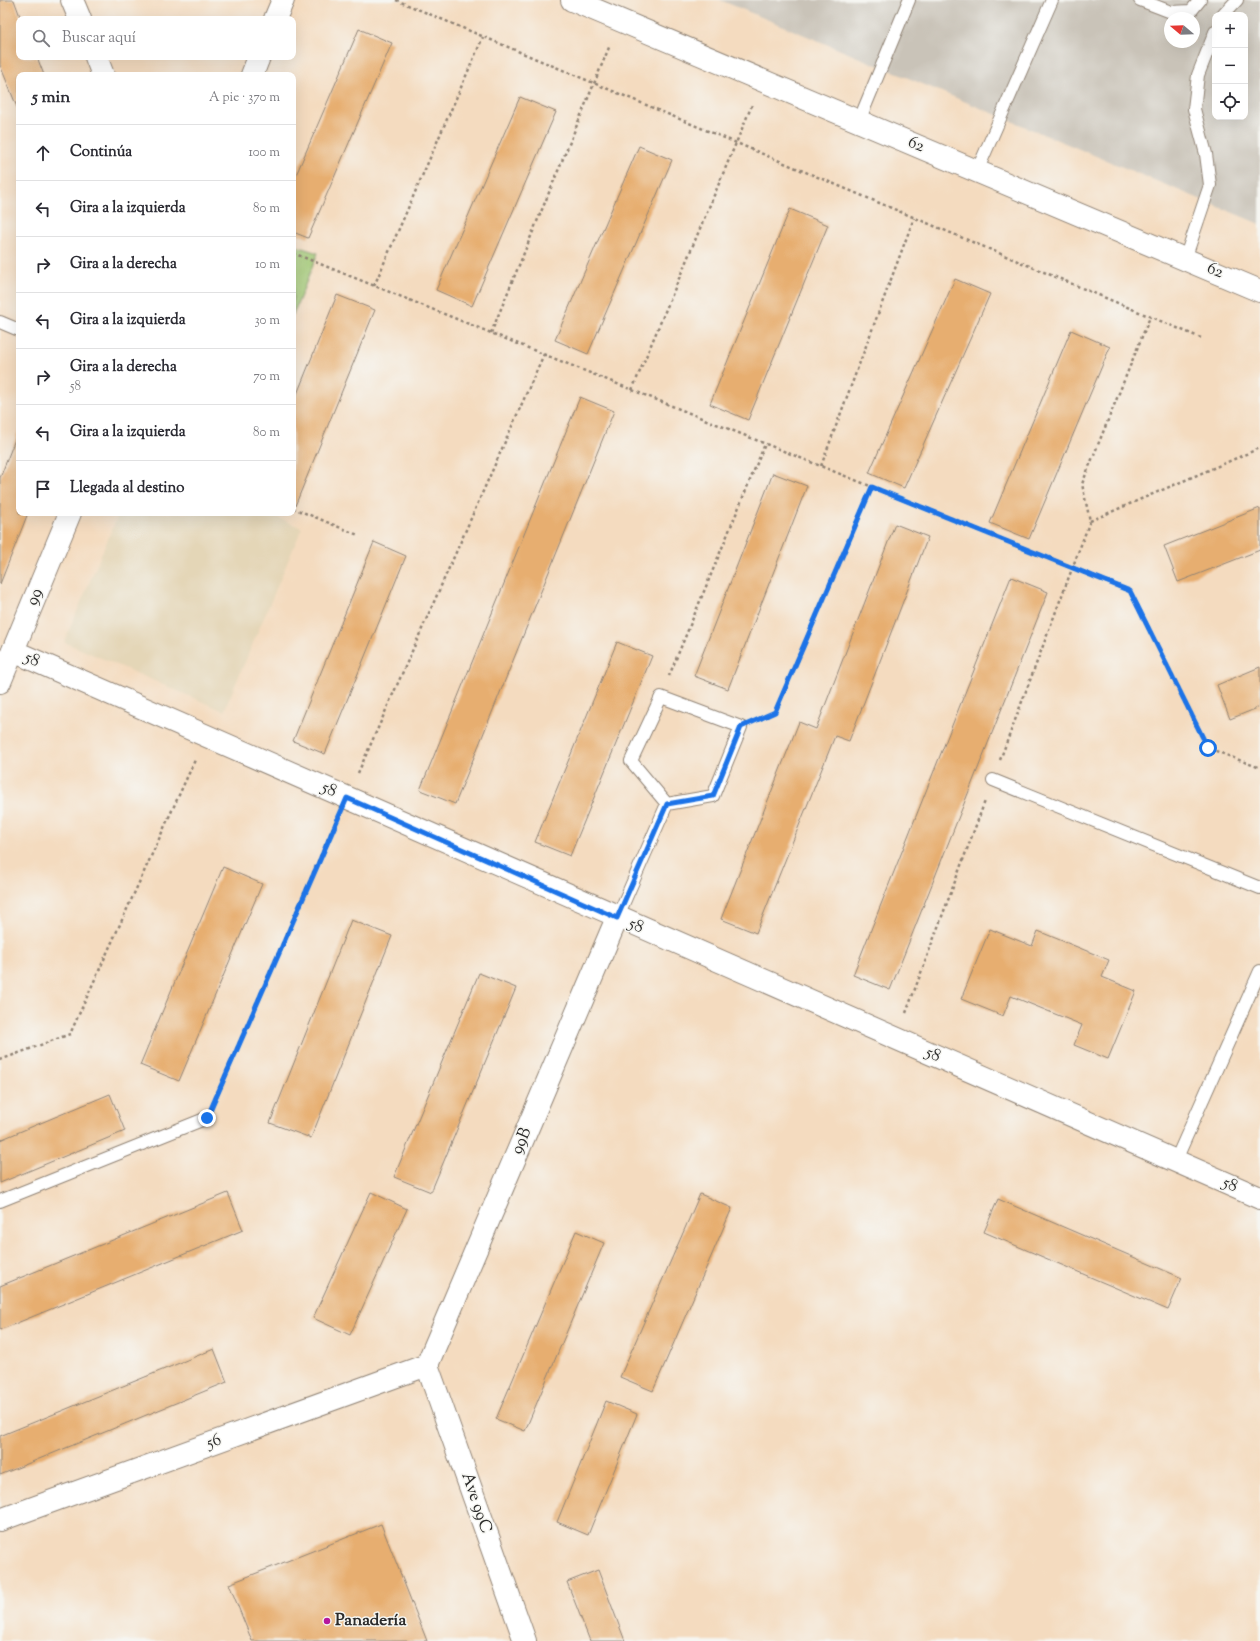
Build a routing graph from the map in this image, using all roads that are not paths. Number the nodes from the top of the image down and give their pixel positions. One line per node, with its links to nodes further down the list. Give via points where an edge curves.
1 (72, 0): 10 (street)
2 (283, 0): 11 (street)
3 (572, 0): 17 (street, 62)
4 (909, 0): 17 (lane)
5 (1052, 0): 18 (lane)
6 (1140, 0): 7 (lane, via 1171,12 1192,11)
7 (1200, 0)
8 (1237, 0): 9 (lane)
9 (1226, 12)
10 (79, 16)
11 (276, 16)
12 (1212, 40): 19 (lane, via 1198,75 1194,109 1206,154 1210,185)
13 (97, 60): 15 (street)
14 (258, 60): 16 (street)
15 (102, 72)
16 (253, 72)
17 (860, 121): 18 (street, 62)
18 (977, 171): 19 (street, 62)
19 (1185, 259): 20 (street, 62)
20 (1260, 291)
21 (0, 322): 22 (lane)
22 (16, 329)
23 (69, 516): 24 (street, 99)
24 (13, 651): 25 (street, 99); 29 (street, 58)
25 (0, 682)
26 (993, 780): 28 (lane)
27 (667, 804): 27 (lane, via 632,761 661,697 741,727 713,796); 29 (lane)
28 (1260, 888)
29 (617, 918): 32 (street, 58, via 897,1038); 35 (street, 99B)
30 (1260, 971): 32 (lane)
31 (207, 1118): 34 (lane)
32 (1175, 1162): 33 (street, 58)
33 (1260, 1198)
34 (0, 1201)
35 (427, 1365): 36 (street, 56); 37 (street, Ave 99C)
36 (0, 1520)
37 (525, 1641)

